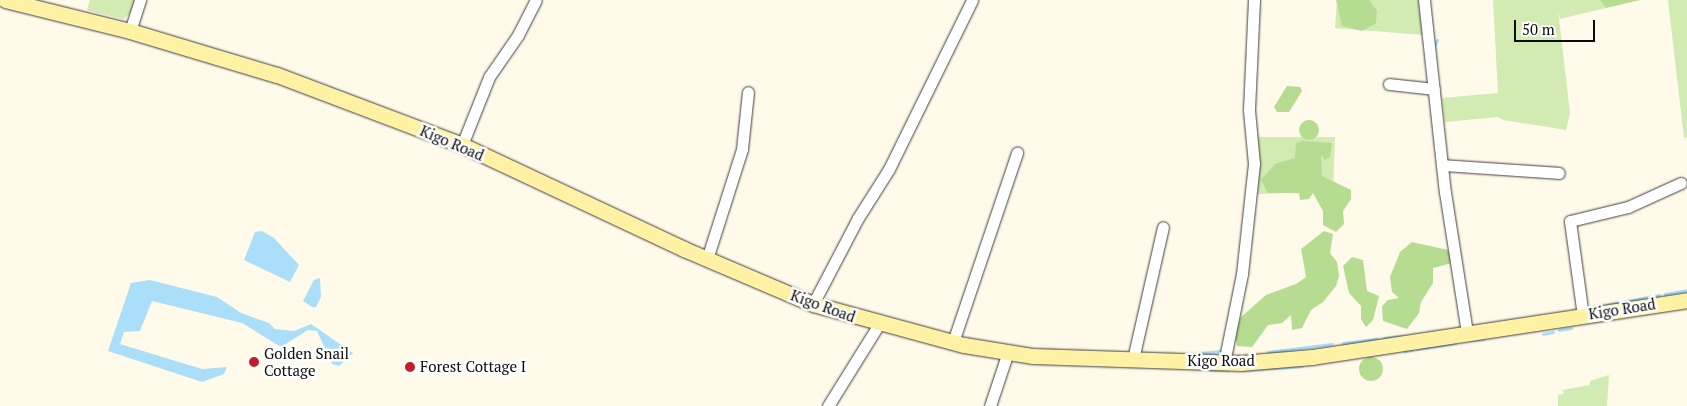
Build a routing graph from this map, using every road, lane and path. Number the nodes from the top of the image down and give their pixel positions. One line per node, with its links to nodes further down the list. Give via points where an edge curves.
1 (5, 0): 7 (street, Kigo Road)
2 (140, 0): 7 (street)
3 (536, 0): 11 (street, via 518,35 489,77)
4 (972, 0): 19 (street, via 889,169 858,218)
5 (1254, 0): 26 (street, via 1249,110 1254,164 1242,274)
6 (1424, 0): 9 (street)
7 (130, 31): 11 (street, Kigo Road, via 278,75)
8 (1389, 84): 9 (street)
9 (1434, 89): 13 (street)
10 (748, 92): 17 (street, via 742,149)
11 (462, 145): 17 (street, Kigo Road)
12 (1017, 153): 23 (street)
13 (1442, 165): 14 (street); 22 (street)
14 (1559, 173)
15 (1680, 183): 20 (street, via 1628,207 1570,221)
16 (1163, 227): 25 (street)
17 (707, 259): 19 (street, Kigo Road)
18 (1687, 300): 20 (street, Kigo Road)
19 (814, 304): 21 (street, Kigo Road)
20 (1583, 316): 22 (street, Kigo Road)
21 (879, 324): 23 (street, Kigo Road); 27 (street)
22 (1467, 333): 26 (street, Kigo Road, via 1312,357)
23 (953, 342): 24 (street, Kigo Road)
24 (1008, 352): 25 (street, Kigo Road, via 1034,356); 28 (street)
25 (1133, 359): 26 (street, Kigo Road)
26 (1224, 363)
27 (828, 406)
28 (990, 406)

